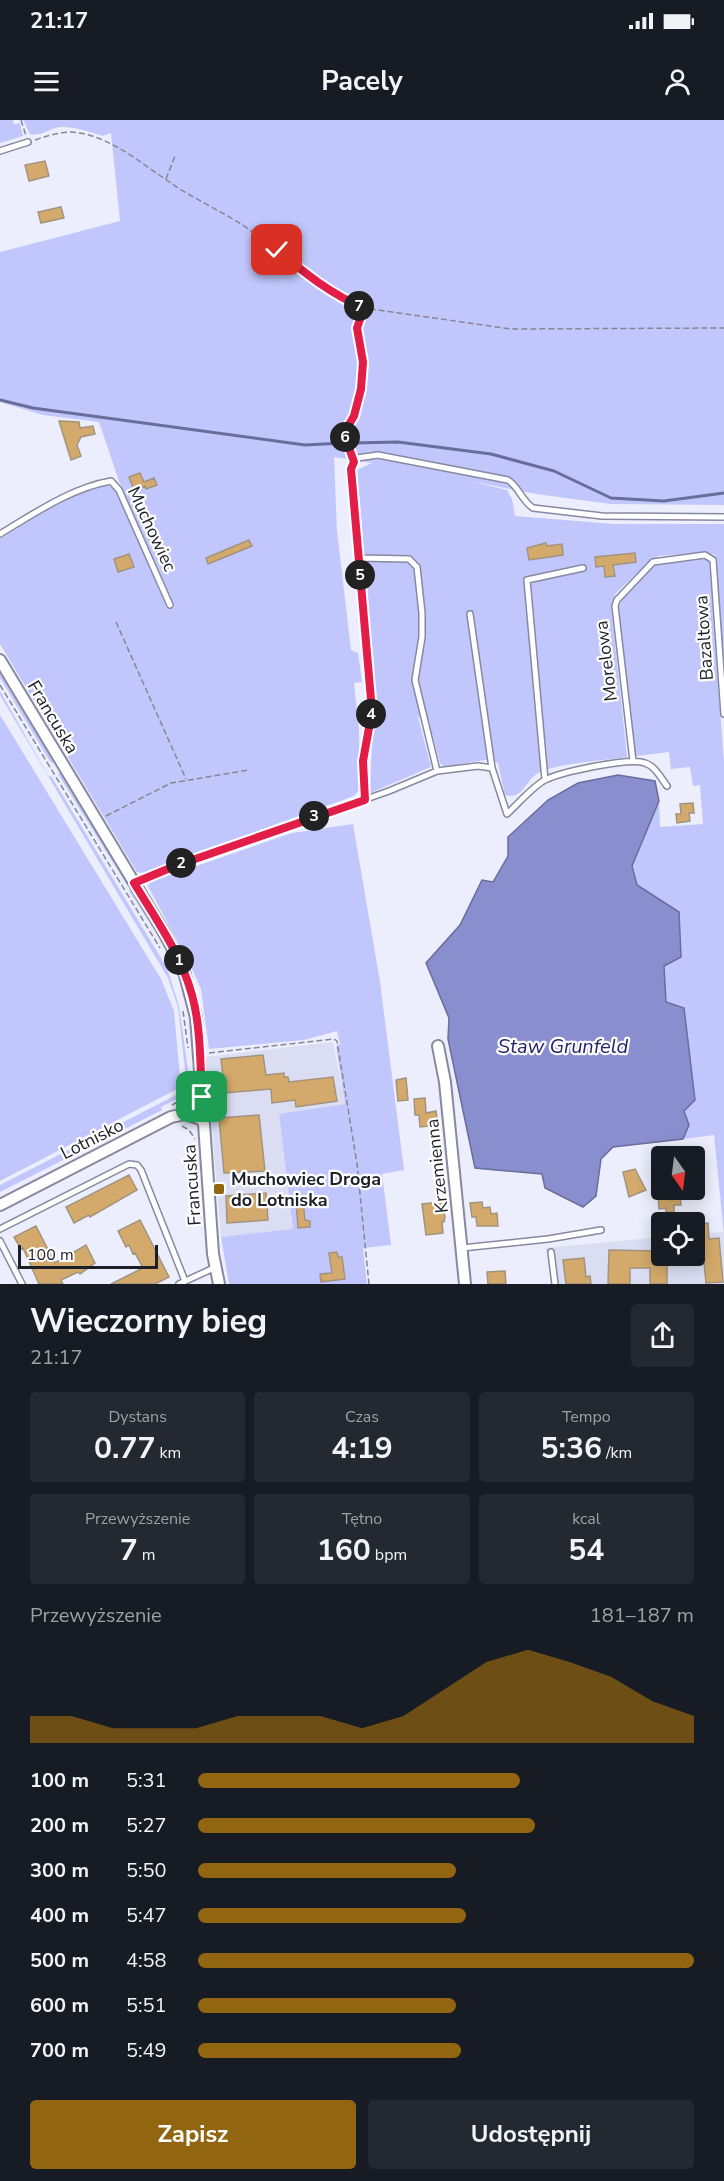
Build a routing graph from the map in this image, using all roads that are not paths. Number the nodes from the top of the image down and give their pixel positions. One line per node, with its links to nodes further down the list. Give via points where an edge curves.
1 (28, 142): 2 (lane)
2 (0, 151)
3 (724, 517): 5 (lane, via 602,516 533,508 508,480 366,455 354,462 351,469)
4 (0, 534): 8 (lane, Muchowiec, via 93,484 111,481 119,490)
5 (359, 558): 14 (lane, via 409,559 417,567 422,625 415,681); 17 (lane, via 372,711 363,761)
6 (713, 560): 11 (lane, Bazaltowa); 12 (lane, Morelowa, via 705,555 653,562 617,600 615,611)
7 (583, 568): 15 (lane, via 527,580)
8 (170, 605)
9 (470, 614): 13 (lane)
10 (0, 660): 18 (street, Francuska)
11 (724, 714)
12 (633, 761): 15 (lane, via 576,770); 16 (lane, via 646,763)
13 (492, 768): 14 (lane); 15 (lane, via 507,814)
14 (437, 771): 17 (lane)
15 (545, 780)
16 (667, 786)
17 (365, 800): 18 (lane)
18 (134, 883): 20 (street, Francuska, via 171,944 195,1010 194,1055)
19 (438, 1046): 25 (street, Krzemienna)
20 (201, 1119): 21 (street, Lotnisko, via 185,1114 171,1117); 27 (street, Francuska)
21 (0, 1205)
22 (0, 1229): 28 (lane, via 129,1164 137,1165)
23 (601, 1230): 25 (lane)
24 (0, 1241): 29 (lane)
25 (462, 1248): 31 (street, Krzemienna)
26 (551, 1252): 32 (lane)
27 (216, 1267): 28 (lane); 30 (street, Francuska)
28 (182, 1283)
29 (22, 1284)
30 (219, 1284)
31 (465, 1284)
32 (555, 1284)

